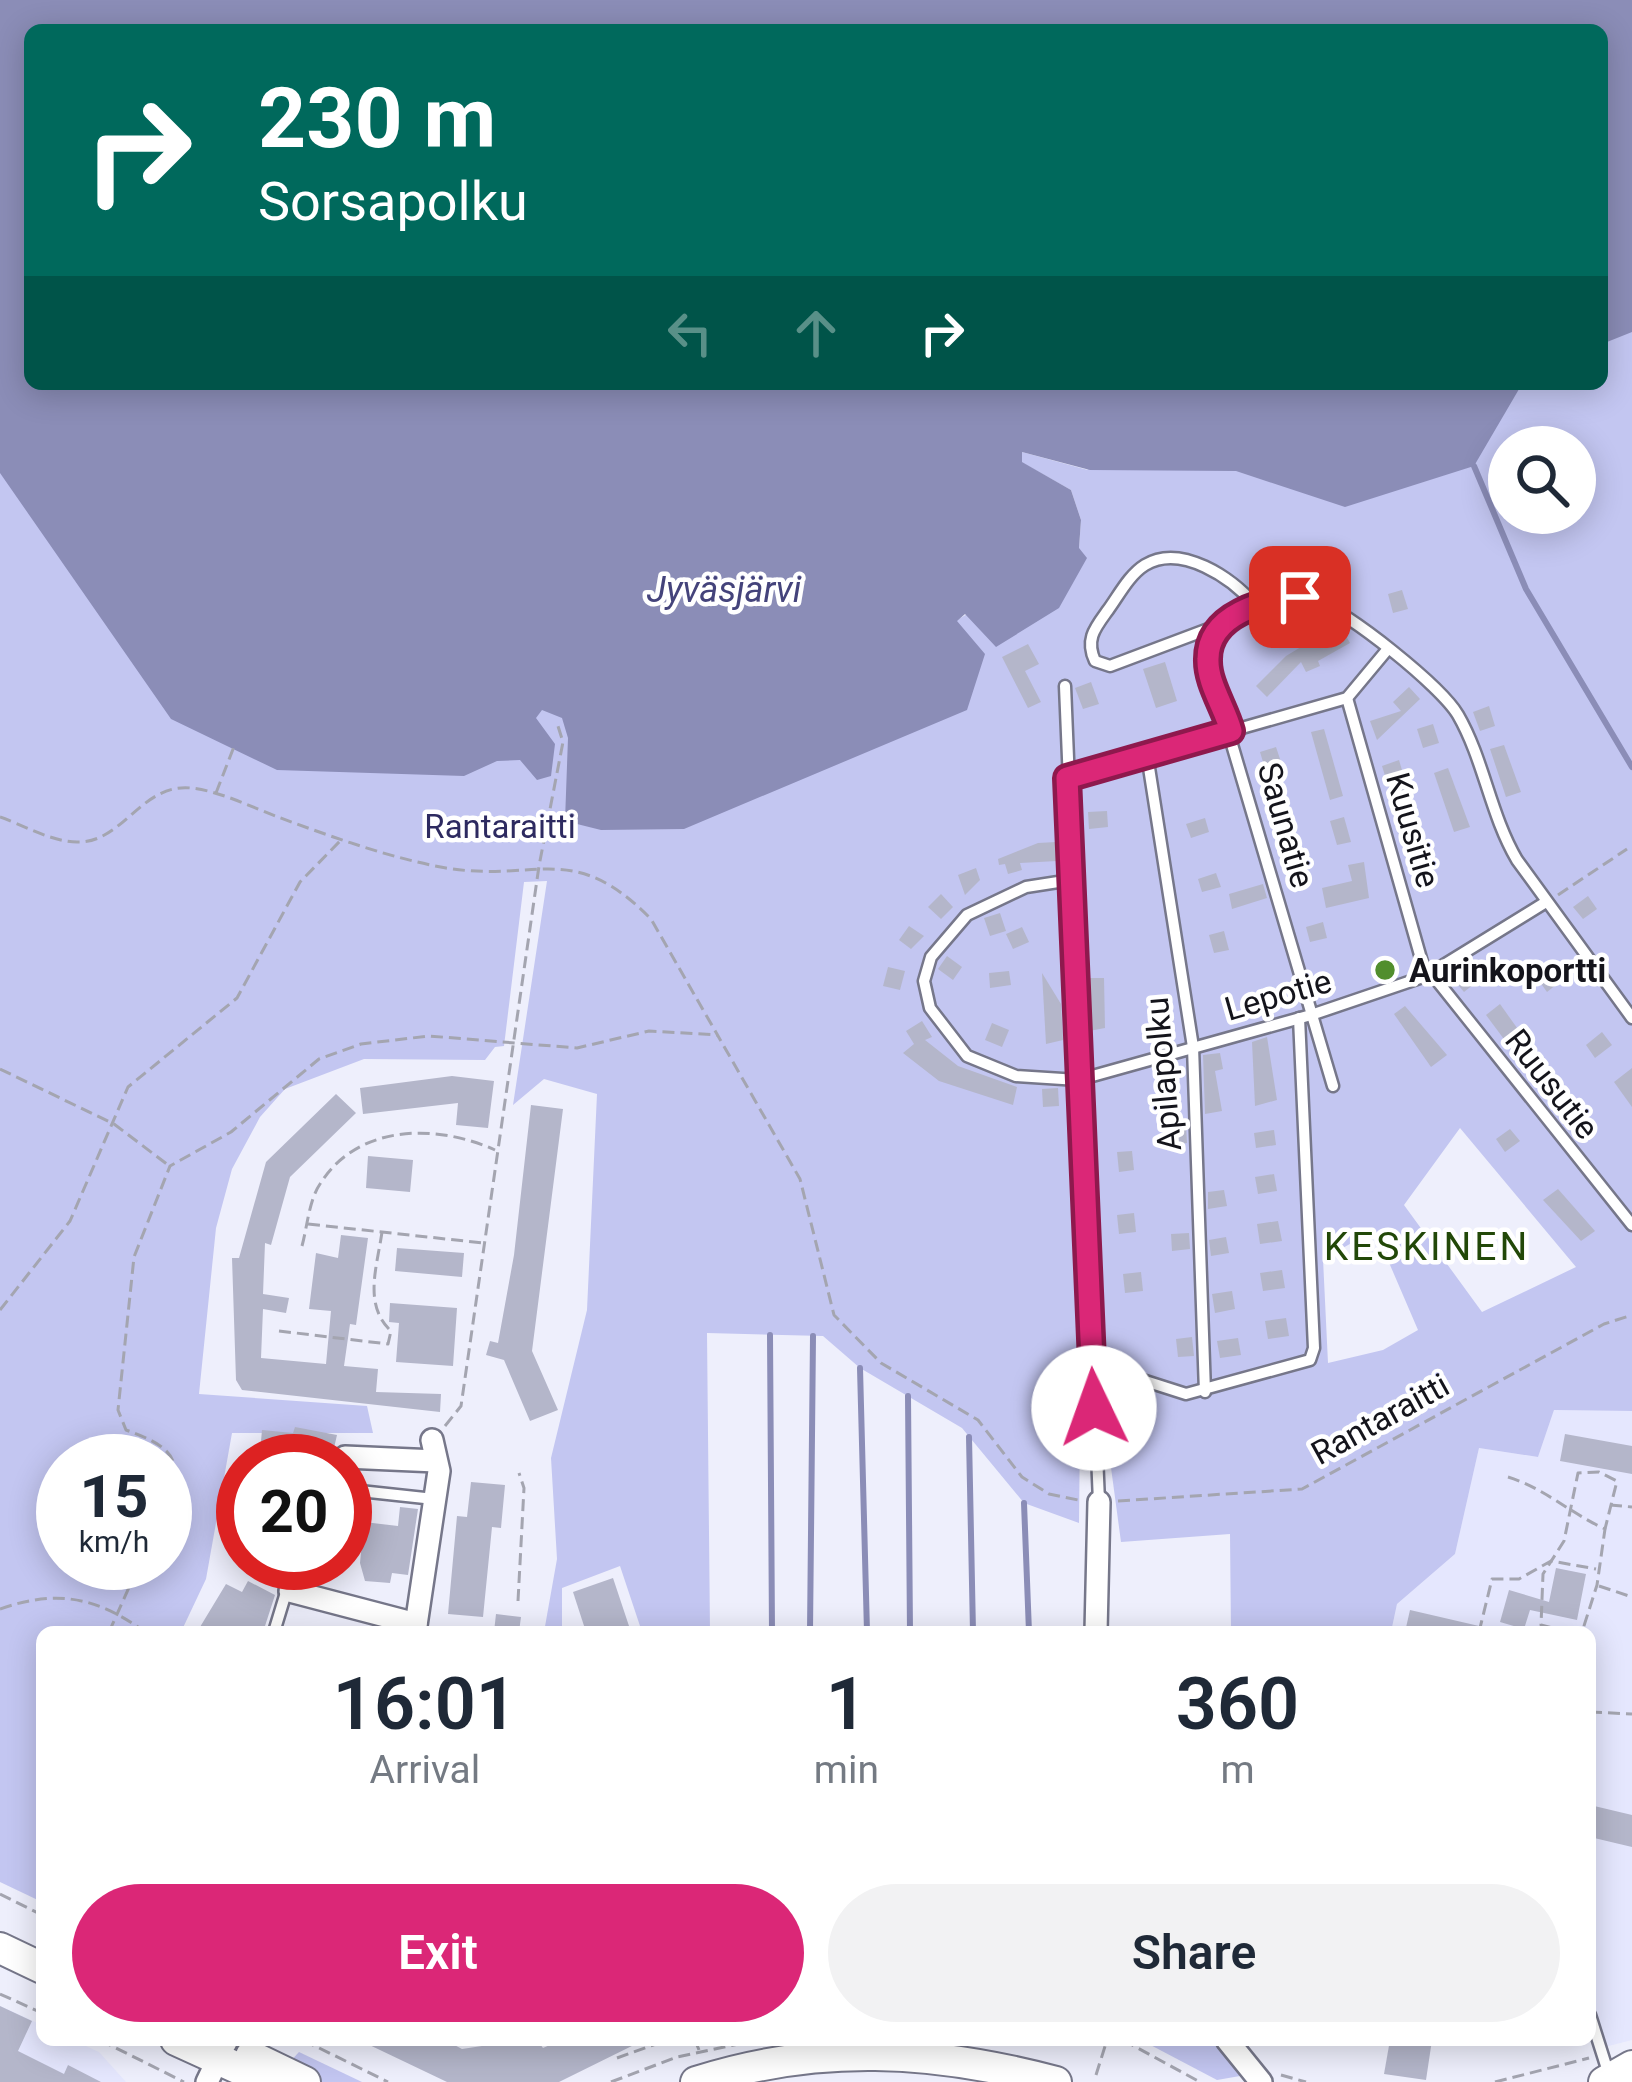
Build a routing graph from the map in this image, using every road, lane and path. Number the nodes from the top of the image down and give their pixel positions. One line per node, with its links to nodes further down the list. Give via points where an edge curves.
1 (1300, 564): 2 (lane)
2 (1300, 597): 3 (lane); 5 (lane, via 1329,606)
3 (1255, 605): 4 (lane); 4 (lane, via 1225,578 1166,558 1132,577 1089,646 1095,661 1110,666)
4 (1228, 621): 9 (lane, Saunatie, via 1208,660)
5 (1387, 650): 7 (lane); 19 (lane, via 1457,713 1502,836)
6 (1065, 686): 12 (lane)
7 (1347, 698): 9 (lane); 20 (lane, Kuusitie)
8 (557, 723): 17 (path, via 563,742)
9 (1231, 731): 11 (lane); 21 (lane, Saunatie)
10 (235, 744): 13 (path)
11 (1147, 755): 12 (lane); 25 (lane, Apilapolku)
12 (1070, 777): 18 (lane)
13 (216, 794): 14 (path, Rantaraitti, via 157,793 83,843); 15 (path, Rantaraitti)
14 (0, 817)
15 (342, 839): 17 (path, Rantaraitti, via 446,868); 29 (path, via 300,882 236,998 128,1087)
16 (1627, 850): 19 (path)
17 (539, 866): 23 (path, Rantaraitti, via 595,875 626,894 651,919); 24 (path)
18 (1071, 880): 27 (lane); 27 (lane, Lepotie, via 1025,887 967,915 931,957 924,981 930,1008 967,1056 1016,1076)
19 (1546, 902): 20 (lane, Lepotie); 22 (lane)
20 (1429, 975): 21 (lane, Lepotie); 33 (lane, Ruusutie)
21 (1305, 1017): 25 (lane, Lepotie); 28 (lane); 41 (lane, Saunatie, via 1310,1360)
22 (1632, 1018)
23 (720, 1035): 24 (path, via 650,1031 577,1048); 49 (path, Rantaraitti, via 800,1178 825,1290 854,1341 978,1420 1022,1478 1049,1493)
24 (514, 1042): 30 (path); 31 (path, via 429,1036 361,1044 319,1059 231,1132)
25 (1193, 1047): 27 (lane, Lepotie); 41 (lane, Apilapolku)
26 (0, 1069): 29 (path)
27 (1078, 1080): 40 (lane)
28 (1333, 1086)
29 (114, 1124): 31 (path); 37 (path, via 70,1221)
30 (498, 1151): 32 (path, via 448,1132 372,1138 319,1184); 35 (path)
31 (170, 1166): 42 (path, via 134,1257 118,1410 126,1430)
32 (308, 1224): 34 (path); 36 (path)
33 (1632, 1225)
34 (382, 1232): 35 (path); 39 (path, via 373,1293 379,1320 392,1331 388,1344)
35 (485, 1243): 43 (path, via 461,1406)
36 (302, 1246)
37 (0, 1310)
38 (1632, 1315): 49 (path, Rantaraitti, via 1302,1489)
39 (279, 1331)
40 (1092, 1364): 41 (lane, via 1186,1394); 49 (lane)
41 (1205, 1392)
42 (137, 1434)
43 (434, 1451): 44 (street); 48 (street)
44 (372, 1457)
45 (519, 1472): 60 (path)
46 (1508, 1477): 52 (path)
47 (372, 1492): 48 (lane)
48 (434, 1499): 67 (street)
49 (1099, 1502): 68 (street)
50 (1610, 1505): 51 (path); 52 (path, via 1617,1480 1578,1473); 53 (path)
51 (1632, 1507)
52 (1573, 1514): 53 (path); 54 (path)
53 (1605, 1529): 55 (path)
54 (1551, 1562): 55 (path); 69 (path, via 1519,1579 1492,1579); 70 (path, via 1543,1574 1541,1624)
55 (1598, 1569): 56 (path)
56 (1597, 1585): 59 (path); 71 (path)
57 (126, 1590): 62 (path)
58 (290, 1591): 65 (lane); 66 (street)
59 (1632, 1597)
60 (518, 1601)
61 (0, 1609): 62 (path, via 82,1597)
62 (115, 1610): 63 (path); 64 (path)
63 (111, 1626)
64 (137, 1626)
65 (276, 1626)
66 (408, 1626)
67 (415, 1626)
68 (1096, 1626)
69 (1480, 1626)
70 (1548, 1626)
71 (1584, 1626)
72 (1596, 1712): 73 (path)
73 (1632, 1714)
74 (0, 1894): 75 (path)
75 (36, 1912)
76 (0, 1948): 77 (main road)
77 (36, 1965)
78 (0, 1994): 79 (path)
79 (36, 2010)
80 (1596, 2031): 90 (lane)
81 (112, 2046): 93 (path)
82 (315, 2046): 96 (path)
83 (650, 2046): 89 (path)
84 (748, 2046): 91 (path)
85 (1104, 2046): 92 (path)
86 (1134, 2046): 99 (path)
87 (1232, 2046): 100 (street)
88 (219, 2053): 94 (main road); 95 (main road)
89 (617, 2058)
90 (1612, 2072): 101 (path)
91 (706, 2073): 97 (path); 98 (main road, via 813,2054 883,2052 943,2056)
92 (1096, 2075)
93 (184, 2082)
94 (268, 2082)
95 (305, 2082)
96 (388, 2082)
97 (611, 2082)
98 (1056, 2082)
99 (1200, 2082)
100 (1261, 2082)
101 (1496, 2082)

